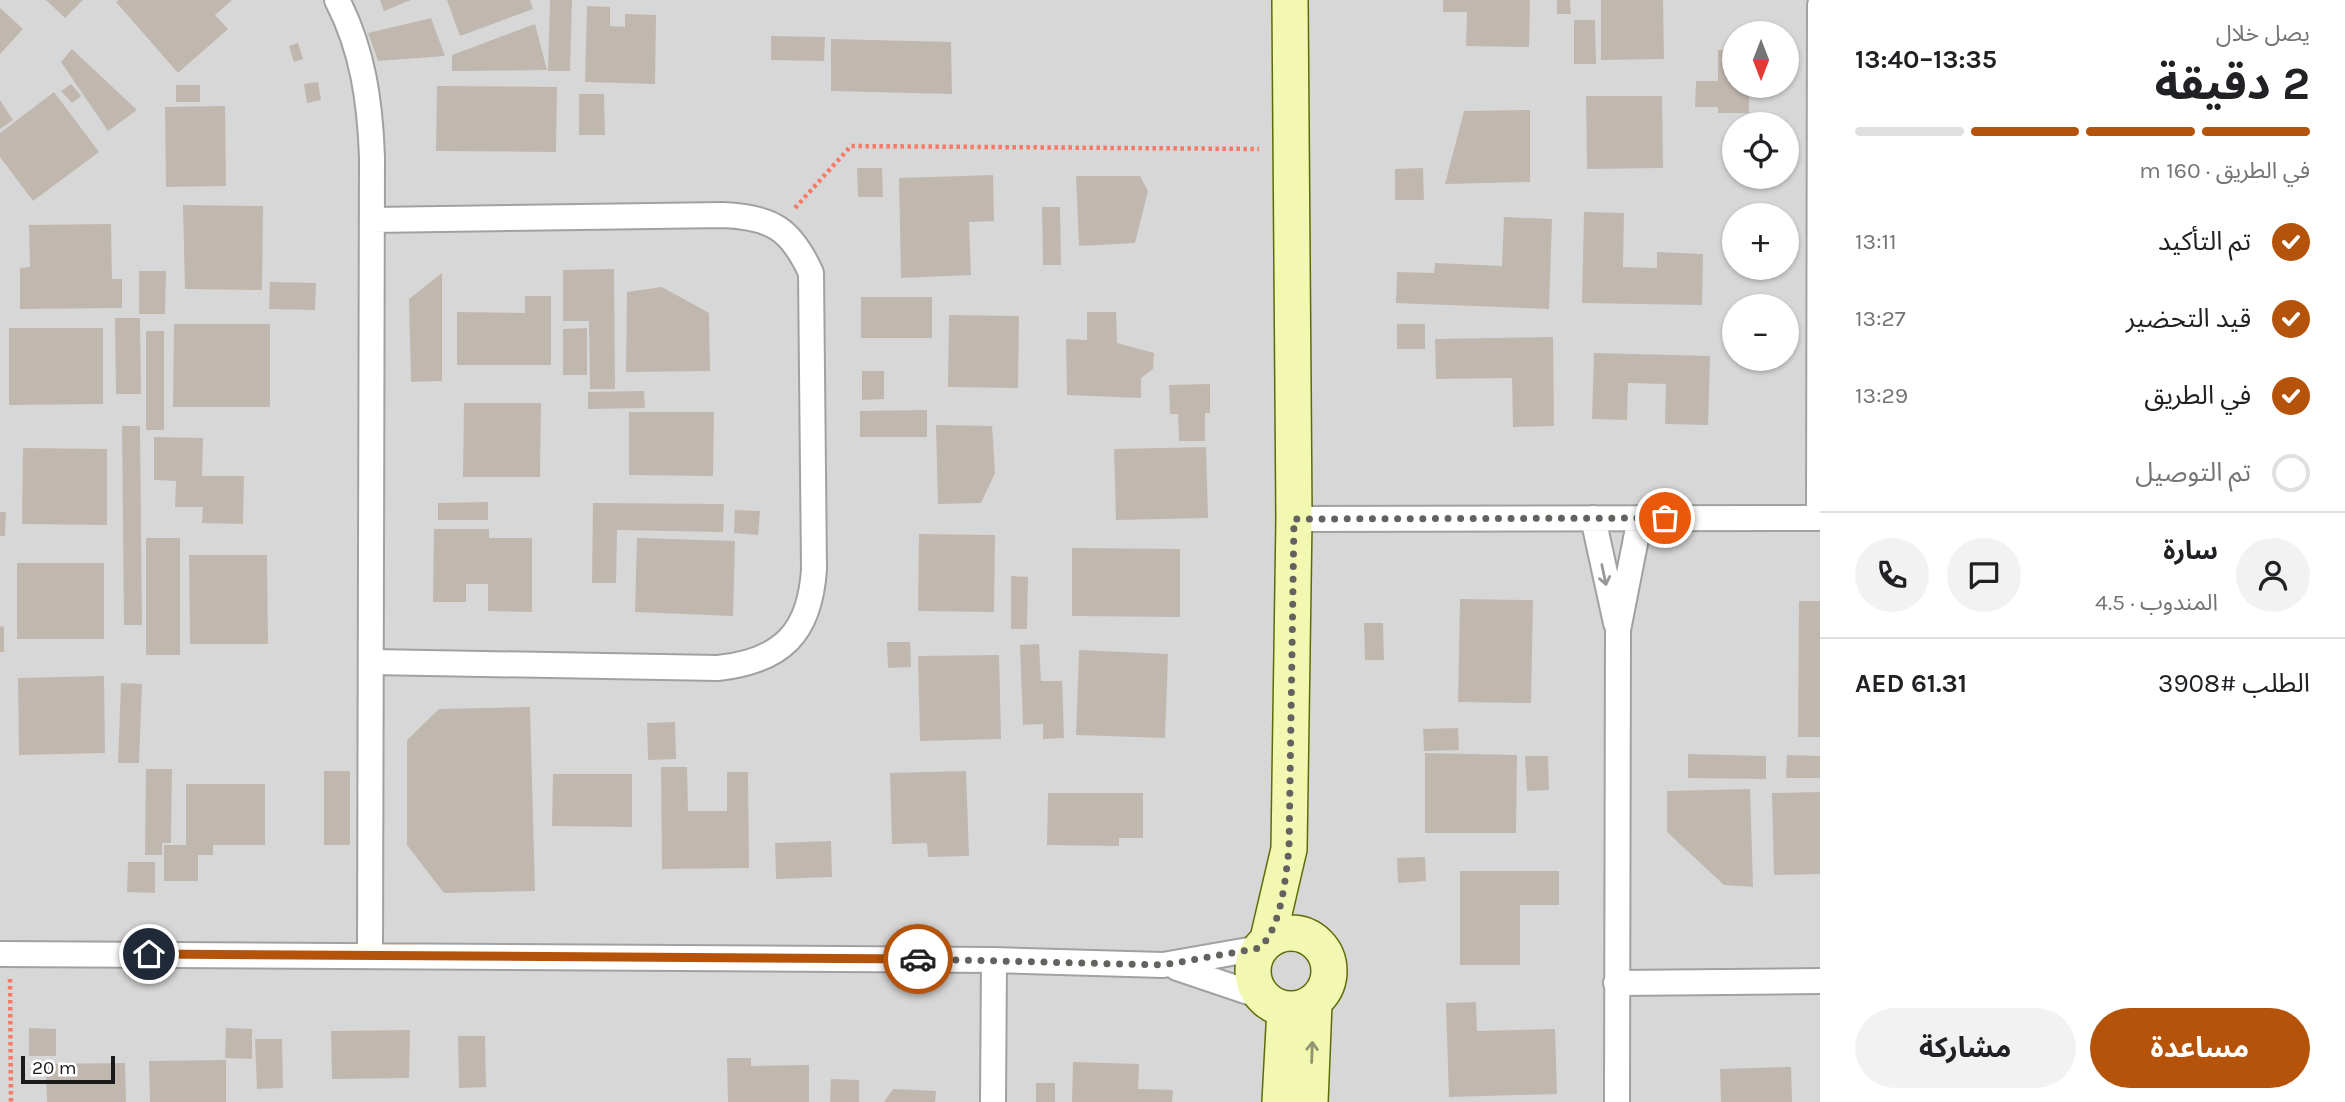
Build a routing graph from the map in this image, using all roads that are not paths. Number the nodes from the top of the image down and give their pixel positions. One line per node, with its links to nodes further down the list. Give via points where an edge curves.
1 (337, 0): 5 (street, via 361,61 370,109)
2 (1290, 0): 9 (street)
3 (1820, 5): 4 (street)
4 (1820, 47): 8 (street)
5 (372, 220): 11 (street); 11 (street, via 723,215 752,216 779,227 799,247 811,273 814,569 812,600 800,628 778,651 750,665)
6 (1593, 518): 7 (street); 9 (street); 10 (street, one-way to 10)
7 (1640, 518): 8 (street); 10 (street)
8 (1819, 518)
9 (1294, 519): 12 (street)
10 (1618, 630): 20 (street)
11 (372, 662): 16 (street)
12 (1289, 849): 13 (street, via 1281,895); 14 (street, via 1301,899)
13 (1264, 944): 14 (street, via 1282,934 1296,933); 18 (street); 21 (street, via 1253,973)
14 (1321, 946): 21 (street, via 1328,957 1329,982)
15 (5, 954): 16 (street)
16 (370, 955): 17 (street)
17 (994, 960): 18 (street); 22 (street)
18 (1163, 965): 21 (street)
19 (1820, 981): 20 (street)
20 (1616, 983): 25 (street)
21 (1287, 1003): 23 (street); 24 (street, one-way to 21)
22 (993, 1102)
23 (1280, 1102)
24 (1310, 1102)
25 (1617, 1102)

